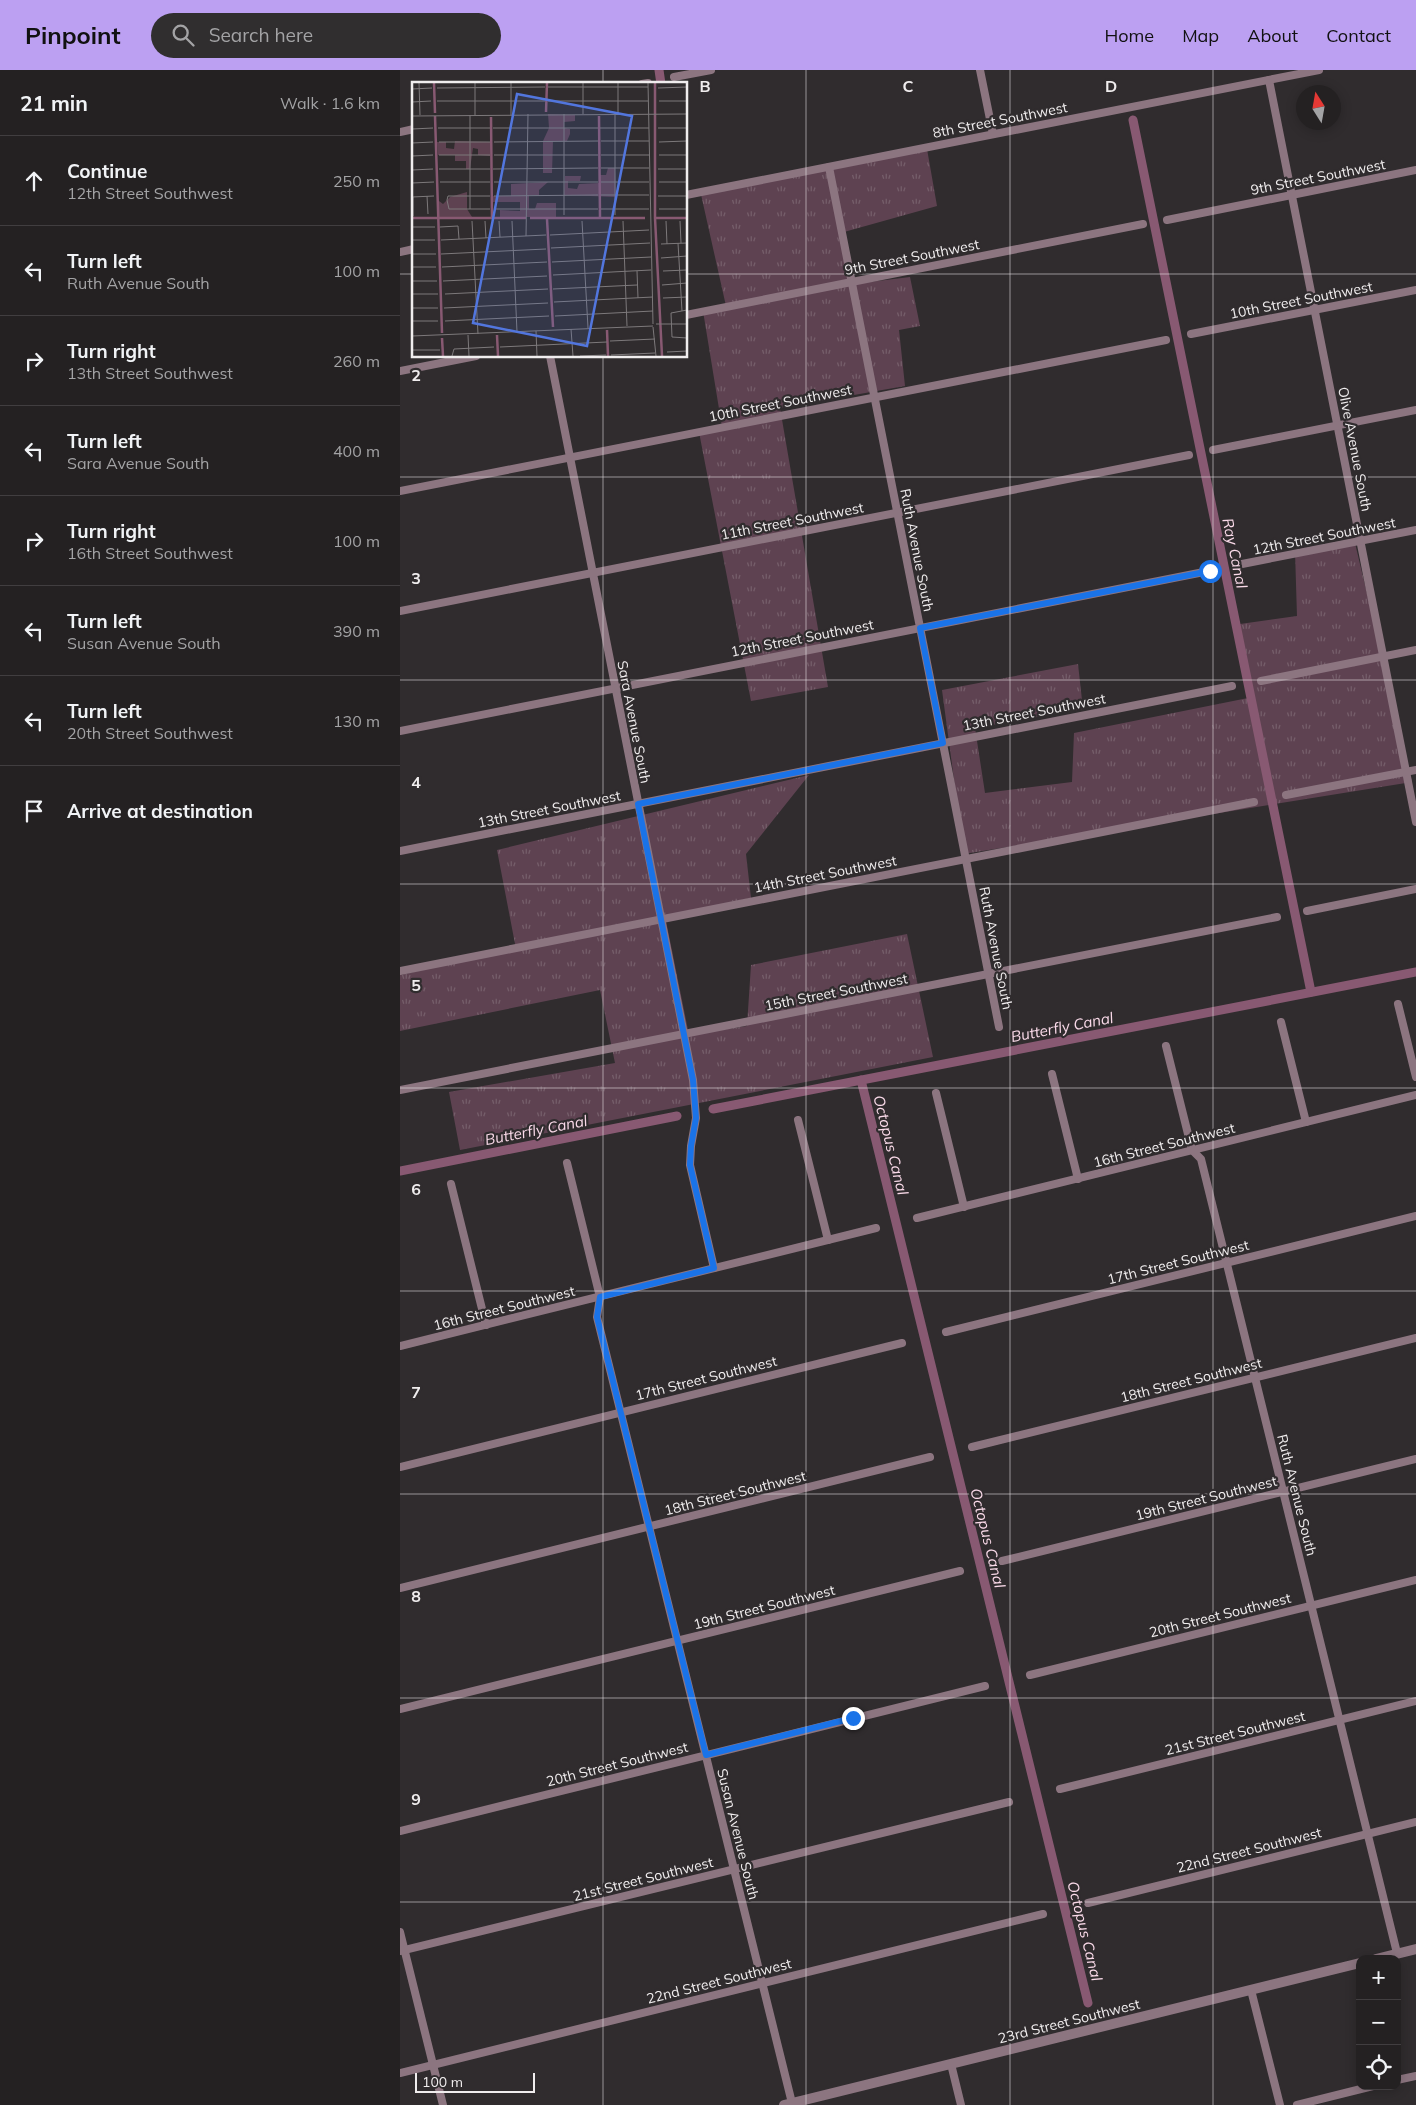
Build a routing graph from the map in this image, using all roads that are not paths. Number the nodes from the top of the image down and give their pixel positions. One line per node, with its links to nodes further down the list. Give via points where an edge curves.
1 (711, 70): 5 (street)
2 (980, 70): 7 (street)
3 (1320, 70): 4 (street, 8th Street Southwest)
4 (1297, 72): 6 (street, 8th Street Southwest)
5 (674, 77)
6 (1268, 80): 7 (street, 8th Street Southwest); 11 (street, Olive Avenue South)
7 (993, 134): 8 (street, 8th Street Southwest)
8 (829, 167): 10 (street, 8th Street Southwest); 14 (street, Ruth Avenue South)
9 (1416, 170): 11 (street, 9th Street Southwest)
10 (688, 195)
11 (1292, 195): 12 (street, 9th Street Southwest); 16 (street, Olive Avenue South)
12 (1167, 220)
13 (1143, 224): 14 (street, 9th Street Southwest)
14 (852, 282): 17 (street, 9th Street Southwest); 23 (street, Ruth Avenue South)
15 (1416, 290): 16 (street, 10th Street Southwest)
16 (1315, 310): 18 (street, 10th Street Southwest); 25 (street, Olive Avenue South)
17 (688, 315)
18 (1191, 334)
19 (1166, 340): 23 (street, 10th Street Southwest)
20 (466, 358): 22 (street)
21 (550, 358): 28 (street, Sara Avenue South)
22 (400, 371)
23 (874, 398): 28 (street, 10th Street Southwest); 30 (street, Ruth Avenue South)
24 (1416, 410): 25 (street)
25 (1337, 425): 26 (street); 32 (street, Olive Avenue South)
26 (1213, 450)
27 (1189, 455): 30 (street, 11th Street Southwest)
28 (569, 458): 29 (street, 10th Street Southwest); 35 (street, Sara Avenue South)
29 (400, 490)
30 (897, 512): 35 (street, 11th Street Southwest); 37 (street, Ruth Avenue South)
31 (1416, 530): 32 (street, 12th Street Southwest)
32 (1361, 541): 33 (street, 12th Street Southwest); 39 (street, Olive Avenue South)
33 (1237, 565)
34 (1210, 571): 37 (street, 12th Street Southwest)
35 (592, 573): 36 (street, 11th Street Southwest); 42 (street, Sara Avenue South)
36 (400, 611)
37 (920, 628): 42 (street, 12th Street Southwest); 44 (street, Ruth Avenue South)
38 (1416, 650): 39 (street)
39 (1383, 656): 40 (street); 46 (street, Olive Avenue South)
40 (1261, 680)
41 (1232, 686): 44 (street, 13th Street Southwest)
42 (615, 688): 43 (street, 12th Street Southwest); 49 (street, Sara Avenue South)
43 (400, 731)
44 (943, 743): 49 (street, 13th Street Southwest); 52 (street, Ruth Avenue South)
45 (1416, 770): 46 (street)
46 (1406, 772): 47 (street); 50 (street, Olive Avenue South)
47 (1286, 795)
48 (1254, 802): 52 (street, 14th Street Southwest)
49 (638, 804): 51 (street, 13th Street Southwest); 56 (street, Sara Avenue South)
50 (1416, 822)
51 (400, 851)
52 (966, 859): 56 (street, 14th Street Southwest); 58 (street, Ruth Avenue South)
53 (1416, 889): 54 (street)
54 (1307, 911)
55 (1277, 917): 58 (street, 15th Street Southwest)
56 (660, 919): 57 (street, 14th Street Southwest); 62 (street, Sara Avenue South)
57 (400, 971)
58 (988, 974): 61 (street, Ruth Avenue South); 62 (street, 15th Street Southwest)
59 (1398, 1004): 65 (street)
60 (1281, 1022): 70 (street)
61 (999, 1027)
62 (683, 1034): 66 (street, 15th Street Southwest); 81 (street, Sara Avenue South, via 697,1108 690,1165)
63 (1166, 1046): 71 (street, Ruth Avenue South)
64 (1052, 1074): 73 (street)
65 (1416, 1077)
66 (400, 1090)
67 (936, 1093): 75 (street)
68 (1416, 1095): 70 (street, 16th Street Southwest)
69 (798, 1120): 79 (street)
70 (1306, 1122): 71 (street, 16th Street Southwest)
71 (1192, 1150): 73 (street, 16th Street Southwest); 80 (street, Ruth Avenue South, via 1201,1159)
72 (567, 1163): 82 (street, Susan Avenue South)
73 (1078, 1179): 75 (street, 16th Street Southwest)
74 (451, 1184): 83 (street)
75 (964, 1207): 77 (street, 16th Street Southwest)
76 (1416, 1216): 80 (street, 17th Street Southwest)
77 (918, 1218)
78 (876, 1228): 79 (street, 16th Street Southwest)
79 (828, 1240): 81 (street, 16th Street Southwest)
80 (1227, 1263): 84 (street, 17th Street Southwest); 88 (street, Ruth Avenue South)
81 (714, 1268): 82 (street, 16th Street Southwest)
82 (600, 1297): 83 (street, 16th Street Southwest); 89 (street, Susan Avenue South, via 597,1317)
83 (486, 1325): 87 (street, 16th Street Southwest)
84 (946, 1332)
85 (1416, 1338): 88 (street, 18th Street Southwest)
86 (902, 1343): 89 (street, 17th Street Southwest)
87 (400, 1346)
88 (1255, 1377): 90 (street, 18th Street Southwest); 94 (street, Ruth Avenue South)
89 (621, 1412): 93 (street, 17th Street Southwest); 95 (street, Susan Avenue South)
90 (972, 1447)
91 (930, 1457): 95 (street, 18th Street Southwest)
92 (1416, 1459): 94 (street, 19th Street Southwest)
93 (400, 1467)
94 (1283, 1492): 96 (street, 19th Street Southwest); 100 (street, Ruth Avenue South)
95 (649, 1527): 99 (street, 18th Street Southwest); 101 (street, Susan Avenue South)
96 (1002, 1561)
97 (960, 1571): 101 (street, 19th Street Southwest)
98 (1416, 1580): 100 (street, 20th Street Southwest)
99 (400, 1588)
100 (1312, 1606): 102 (street, 20th Street Southwest); 106 (street, Ruth Avenue South)
101 (677, 1641): 105 (street, 19th Street Southwest); 107 (street, Susan Avenue South)
102 (1030, 1675)
103 (985, 1686): 107 (street, 20th Street Southwest)
104 (1416, 1701): 106 (street, 21st Street Southwest)
105 (400, 1710)
106 (1340, 1720): 108 (street, 21st Street Southwest); 112 (street, Ruth Avenue South)
107 (706, 1755): 111 (street, 20th Street Southwest); 113 (street, Susan Avenue South)
108 (1060, 1789)
109 (1009, 1802): 113 (street, 21st Street Southwest)
110 (1416, 1822): 112 (street, 22nd Street Southwest)
111 (400, 1831)
112 (1368, 1834): 114 (street, 22nd Street Southwest); 119 (street, Ruth Avenue South)
113 (734, 1870): 118 (street, 21st Street Southwest); 122 (street, Susan Avenue South)
114 (1088, 1903)
115 (1043, 1914): 122 (street, 22nd Street Southwest)
116 (400, 1932): 118 (street)
117 (1416, 1949): 119 (street)
118 (402, 1951): 125 (street)
119 (1398, 1953): 120 (street)
120 (1391, 1955)
121 (1356, 1964): 123 (street, 23rd Street Southwest)
122 (762, 1984): 125 (street, 22nd Street Southwest); 130 (street, Susan Avenue South)
123 (1251, 1990): 124 (street, 23rd Street Southwest); 133 (street)
124 (951, 2064): 130 (street, 23rd Street Southwest); 132 (street)
125 (433, 2065): 126 (street, 22nd Street Southwest); 131 (street)
126 (400, 2073)
127 (1416, 2076): 128 (street)
128 (1401, 2079)
129 (1357, 2090): 134 (street)
130 (788, 2104)
131 (442, 2105)
132 (961, 2105)
133 (1280, 2105)
134 (1297, 2105)

